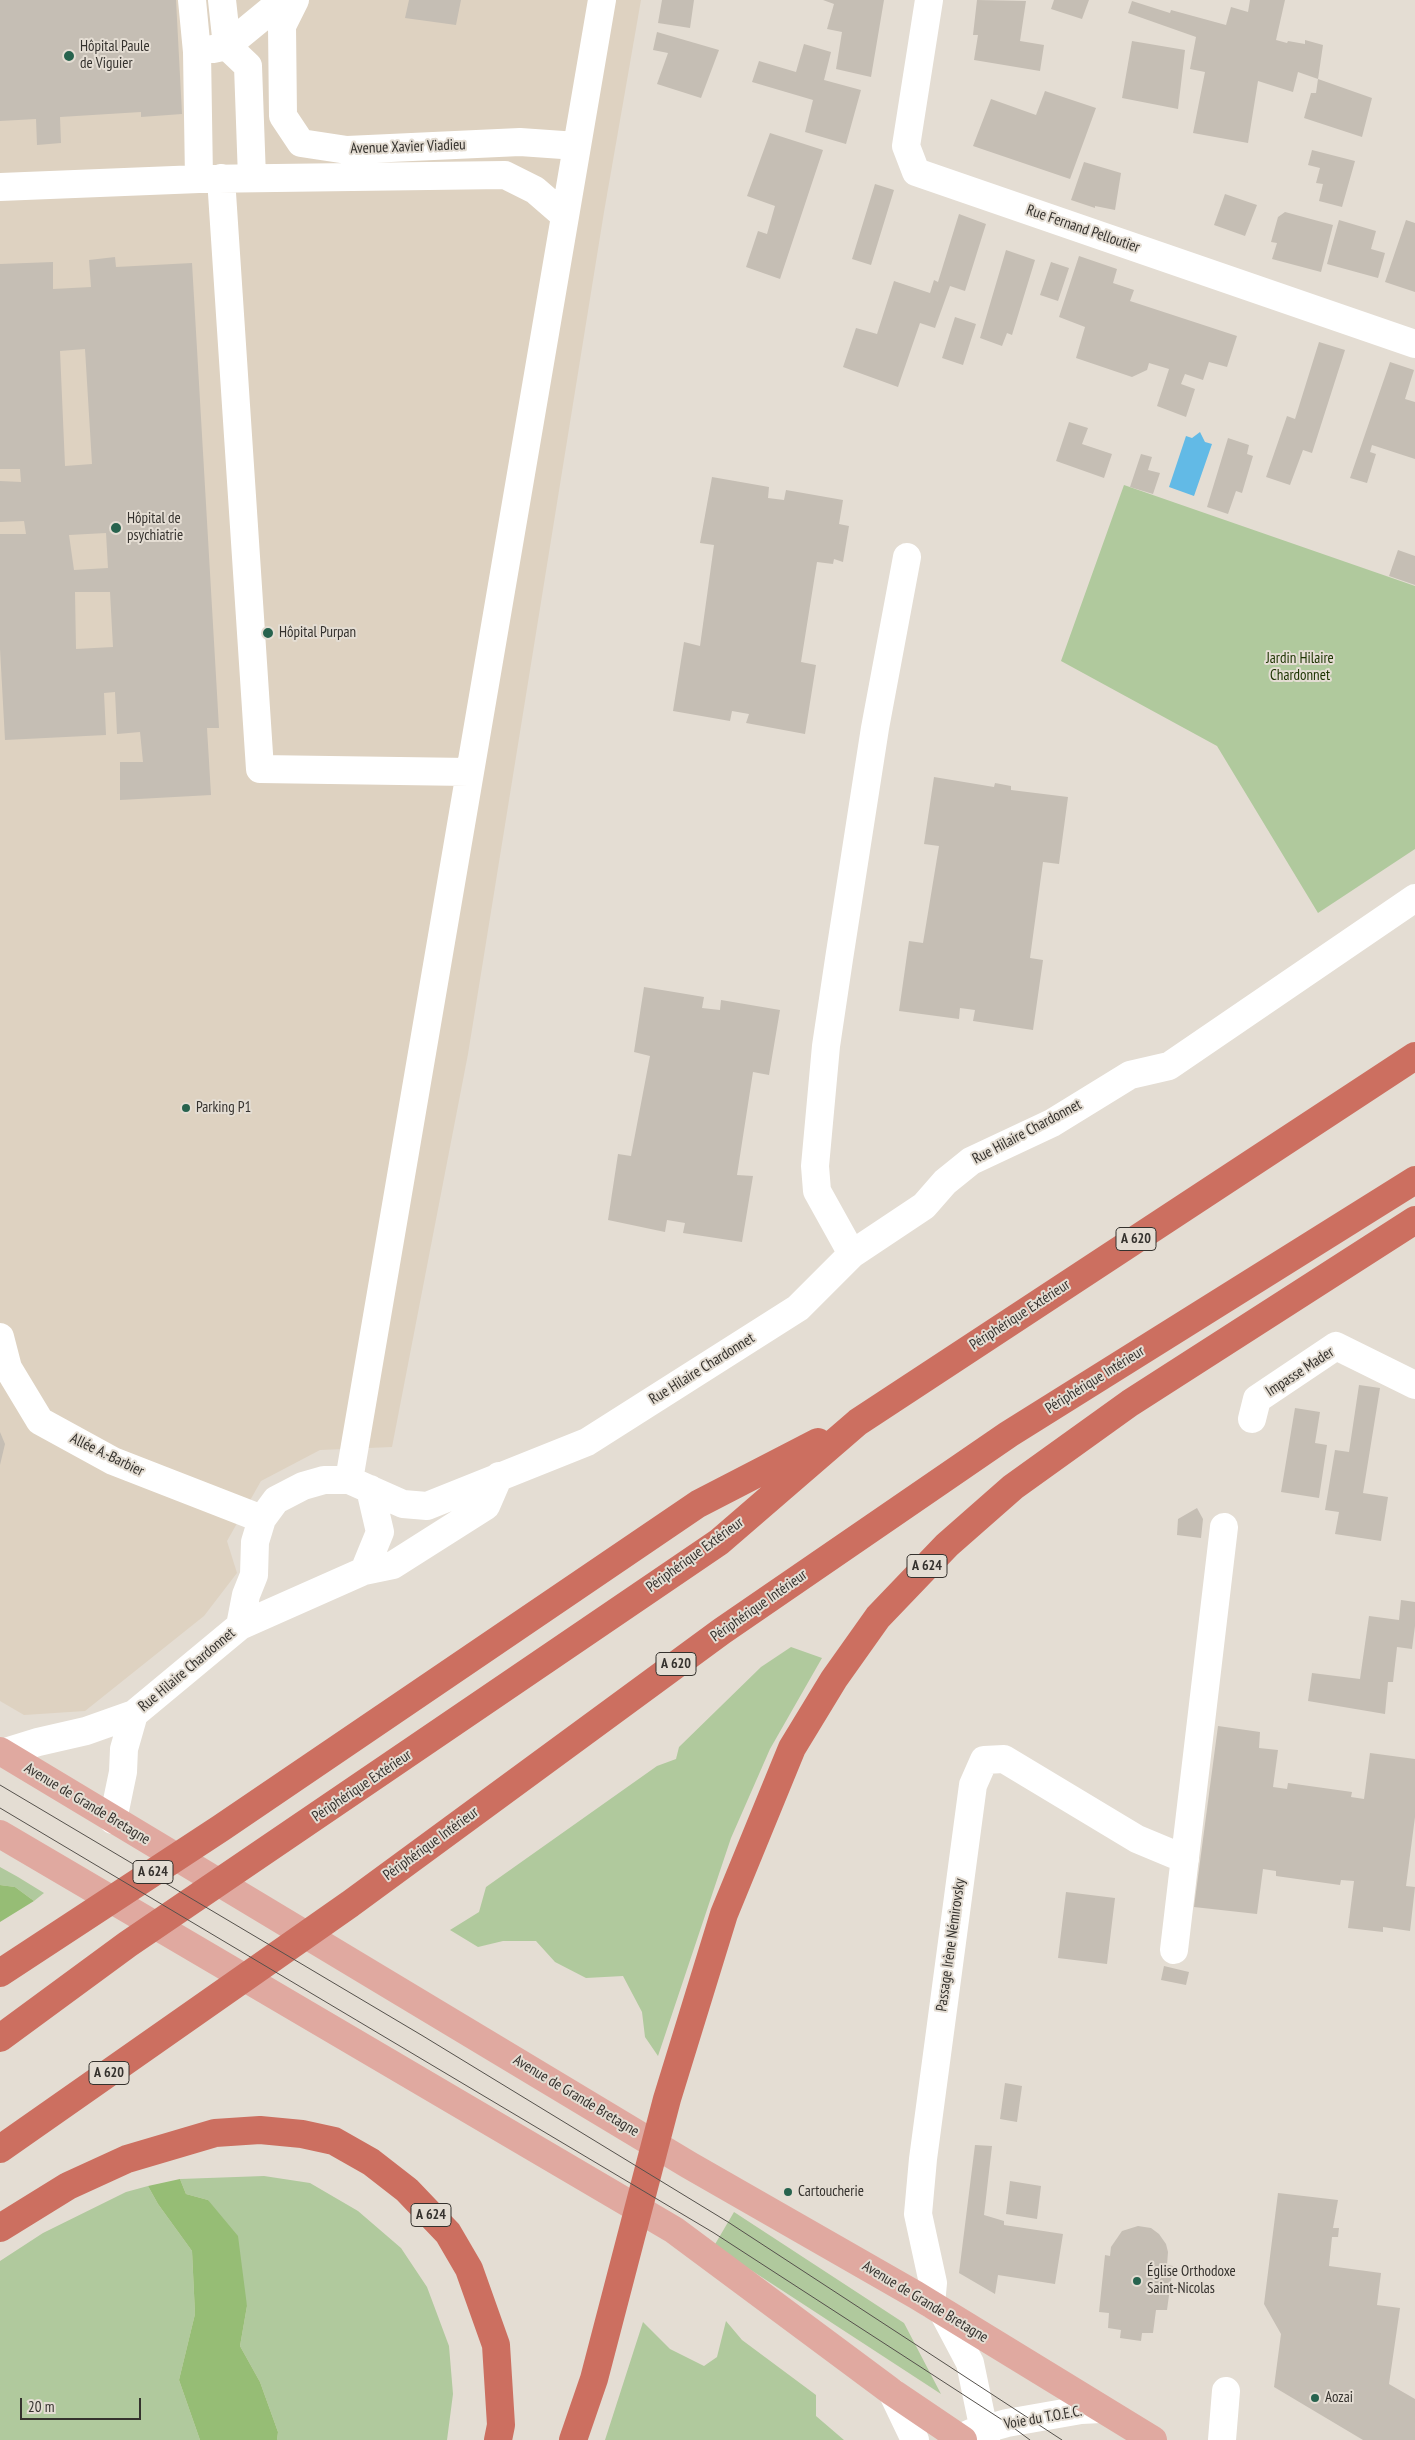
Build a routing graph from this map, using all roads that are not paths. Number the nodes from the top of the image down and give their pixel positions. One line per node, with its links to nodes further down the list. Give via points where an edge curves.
1 (192, 0): 8 (street)
2 (222, 0): 7 (street)
3 (283, 0): 7 (street)
4 (295, 0): 9 (street, Avenue Xavier Viadieu, via 282,26 283,116 301,143 347,150 520,142)
5 (602, 0): 9 (street)
6 (929, 0): 14 (street, Rue Fernand Pelloutier, via 906,146 916,172)
7 (227, 46): 8 (street); 11 (street, via 248,66)
8 (197, 52): 10 (street)
9 (577, 146): 13 (street)
10 (210, 178): 11 (street); 12 (street); 16 (street, via 260,769)
11 (252, 178): 13 (street, via 505,174 535,190)
12 (0, 187)
13 (565, 216): 16 (street)
14 (1415, 344)
15 (907, 557): 21 (street, via 858,835 826,1046 814,1166 817,1191)
16 (469, 772): 27 (street)
17 (1415, 898): 21 (street, Rue Hilaire Chardonnet, via 1169,1066 1130,1075 1052,1123 971,1161 945,1182 924,1206)
18 (1415, 1056): 25 (highway, Périphérique Extérieur / A 620)
19 (1415, 1180): 40 (highway, Périphérique Intérieur / A 620, via 1008,1434 722,1631 350,1904)
20 (1415, 1220): 48 (highway, A 624, via 1130,1403 1013,1487 946,1545 878,1617 829,1686 792,1748 724,1914 667,2099 594,2379)
21 (852, 1254): 26 (street, Rue Hilaire Chardonnet, via 798,1308 596,1436)
22 (0, 1337): 28 (street, Allée A.-Barbier, via 8,1368 40,1421 114,1462)
23 (1415, 1385): 24 (street, Impasse Mader, via 1336,1346 1257,1399)
24 (1252, 1419)
25 (858, 1422): 38 (highway, A 624, via 698,1504 221,1828); 39 (highway, Périphérique Extérieur / A 620, via 719,1542 128,1944)
26 (499, 1476): 27 (street, Rue Hilaire Chardonnet, via 427,1506 403,1504); 30 (street, Rue Hilaire Chardonnet, via 486,1506 394,1565)
27 (359, 1485): 28 (street, Rue Hilaire Chardonnet, via 324,1480 303,1486 276,1500); 30 (street, via 380,1532)
28 (262, 1519): 31 (street, Rue Hilaire Chardonnet, via 255,1542 254,1574)
29 (1224, 1527): 36 (street)
30 (364, 1571): 31 (street, Rue Hilaire Chardonnet)
31 (240, 1626): 32 (street, Rue Hilaire Chardonnet)
32 (134, 1714): 33 (street, Rue Hilaire Chardonnet, via 86,1731); 34 (street, Rue Hilaire Chardonnet, via 124,1749 123,1772)
33 (1, 1752): 34 (main road, Avenue de Grande Bretagne)
34 (113, 1820): 42 (main road, Avenue de Grande Bretagne, via 689,2165)
35 (0, 1834): 44 (main road, via 674,2230)
36 (1185, 1858): 37 (street); 42 (street, Passage Irène Némirovsky, via 1137,1838 1004,1759 984,1760 973,1785 918,2214)
37 (1174, 1950)
38 (0, 1973)
39 (0, 2038)
40 (0, 2149)
41 (0, 2228): 47 (highway, A 624, via 68,2186 127,2159 215,2133 260,2130 334,2141 371,2162 407,2190 448,2233 469,2269 496,2345 501,2424)
42 (937, 2308): 45 (main road, Avenue de Grande Bretagne); 46 (street, Voie du T.O.E.C., via 970,2363)
43 (1226, 2391): 51 (street)
44 (892, 2392): 46 (main road); 49 (street)
45 (1101, 2409): 46 (street, Voie du T.O.E.C., via 1050,2415); 50 (main road, Avenue de Grande Bretagne)
46 (970, 2437)
47 (498, 2440)
48 (573, 2440)
49 (915, 2440)
50 (1153, 2440)
51 (1222, 2440)

